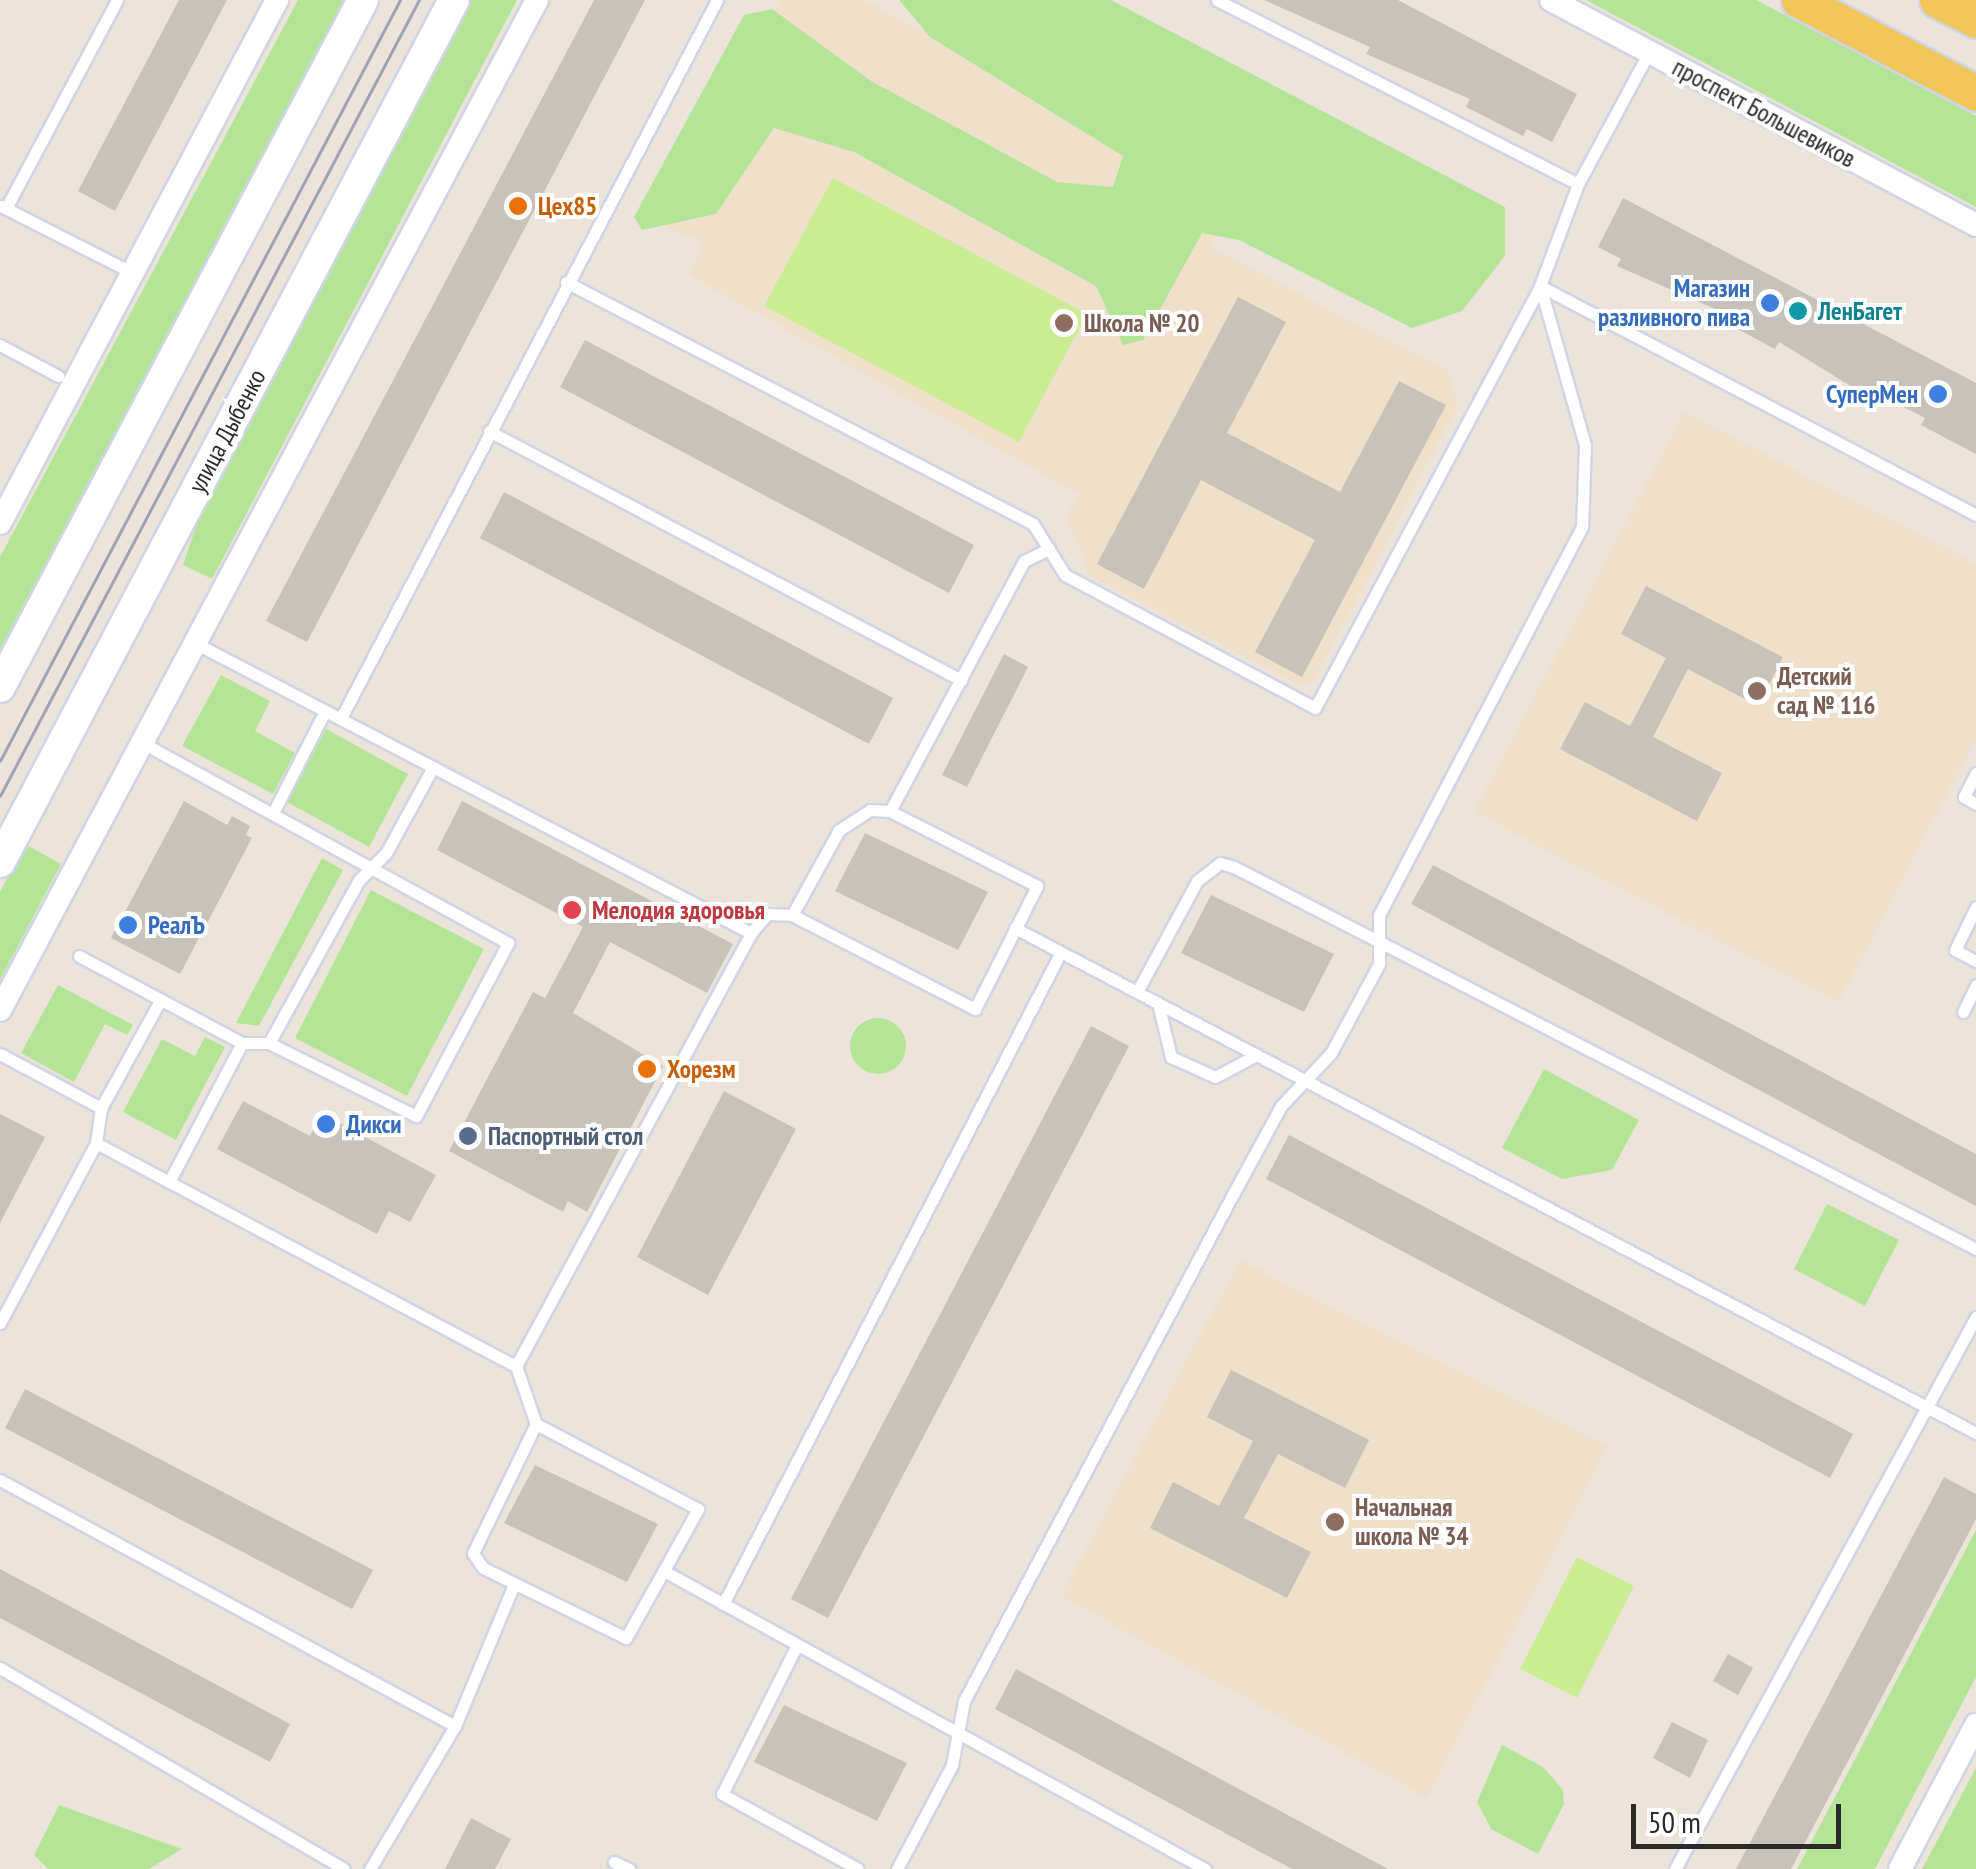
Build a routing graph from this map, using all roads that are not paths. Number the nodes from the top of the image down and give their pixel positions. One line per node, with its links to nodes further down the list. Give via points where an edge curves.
1 (117, 0): 15 (lane)
2 (277, 0): 17 (street)
3 (363, 0): 28 (main road)
4 (454, 0): 37 (main road, улица Дыбенко)
5 (538, 0): 26 (street)
6 (717, 0): 18 (lane)
7 (1218, 0): 14 (lane)
8 (1551, 0): 12 (street, проспект Большевиков)
9 (1799, 0): 13 (main road)
10 (1937, 0): 11 (main road)
11 (1976, 20)
12 (1649, 52): 14 (lane); 16 (street, проспект Большевиков)
13 (1976, 93)
14 (1578, 184): 19 (lane)
15 (3, 207): 17 (lane)
16 (1976, 225)
17 (131, 272): 24 (street)
18 (566, 282): 22 (lane); 25 (lane, via 1033,524)
19 (1540, 286): 23 (lane); 25 (lane, via 1315,708 1065,575); 43 (lane, via 1585,445 1582,527 1379,915)
20 (0, 346): 21 (lane)
21 (58, 376)
22 (489, 431): 27 (lane); 30 (lane)
23 (1976, 515)
24 (0, 523)
25 (1048, 549): 27 (lane, via 1024,561)
26 (195, 643): 29 (lane); 31 (street)
27 (961, 680): 35 (lane)
28 (0, 687)
29 (326, 711): 30 (lane); 36 (lane)
30 (341, 718): 32 (lane)
31 (142, 743): 36 (lane); 51 (street)
32 (433, 767): 38 (lane); 42 (lane)
33 (1976, 773): 34 (lane, via 1964,798)
34 (1976, 804)
35 (890, 811): 40 (lane, via 870,810 839,830); 41 (lane, via 1037,886)
36 (272, 813): 38 (lane)
37 (0, 862)
38 (372, 868): 54 (lane, via 359,880); 54 (lane, via 508,943 416,1116)
39 (1976, 907): 46 (lane, via 1955,950)
40 (792, 915): 41 (lane, via 975,1009); 42 (lane, via 767,914)
41 (1015, 928): 44 (lane)
42 (750, 933): 64 (lane)
43 (1379, 938): 48 (lane, via 1220,864 1197,881); 57 (lane, via 1379,964 1330,1053); 61 (lane)
44 (1061, 952): 48 (lane); 71 (lane)
45 (79, 956): 49 (lane)
46 (1976, 962)
47 (1976, 985): 52 (lane)
48 (1138, 992): 50 (lane)
49 (161, 999): 53 (lane); 58 (lane)
50 (1158, 1003): 56 (lane); 56 (lane, via 1171,1056 1215,1077)
51 (0, 1010)
52 (1963, 1012)
53 (242, 1043): 54 (lane); 60 (lane)
54 (269, 1043)
55 (0, 1054): 58 (lane)
56 (1256, 1054): 57 (lane)
57 (1305, 1080): 65 (lane); 75 (lane, via 1281,1106 1232,1196 964,1701)
58 (101, 1108): 59 (lane)
59 (96, 1144): 60 (lane); 63 (lane)
60 (169, 1182): 64 (lane)
61 (1976, 1250)
62 (1976, 1317): 65 (lane)
63 (0, 1323)
64 (516, 1366): 66 (lane)
65 (1926, 1406): 67 (lane); 84 (lane)
66 (536, 1424): 69 (lane, via 698,1508); 70 (lane, via 473,1553 483,1568)
67 (1976, 1434)
68 (0, 1480): 74 (lane)
69 (664, 1571): 70 (lane, via 626,1638); 71 (lane)
70 (514, 1584): 74 (lane)
71 (723, 1604): 72 (lane)
72 (797, 1645): 75 (lane); 81 (lane, via 722,1794)
73 (0, 1668): 78 (lane)
74 (455, 1726): 79 (lane)
75 (958, 1733): 82 (lane, via 952,1765); 83 (lane)
76 (1974, 1735): 85 (street)
77 (614, 1862): 80 (lane)
78 (344, 1869)
79 (370, 1869)
80 (629, 1869)
81 (858, 1869)
82 (897, 1869)
83 (1205, 1869)
84 (1675, 1869)
85 (1900, 1869)

